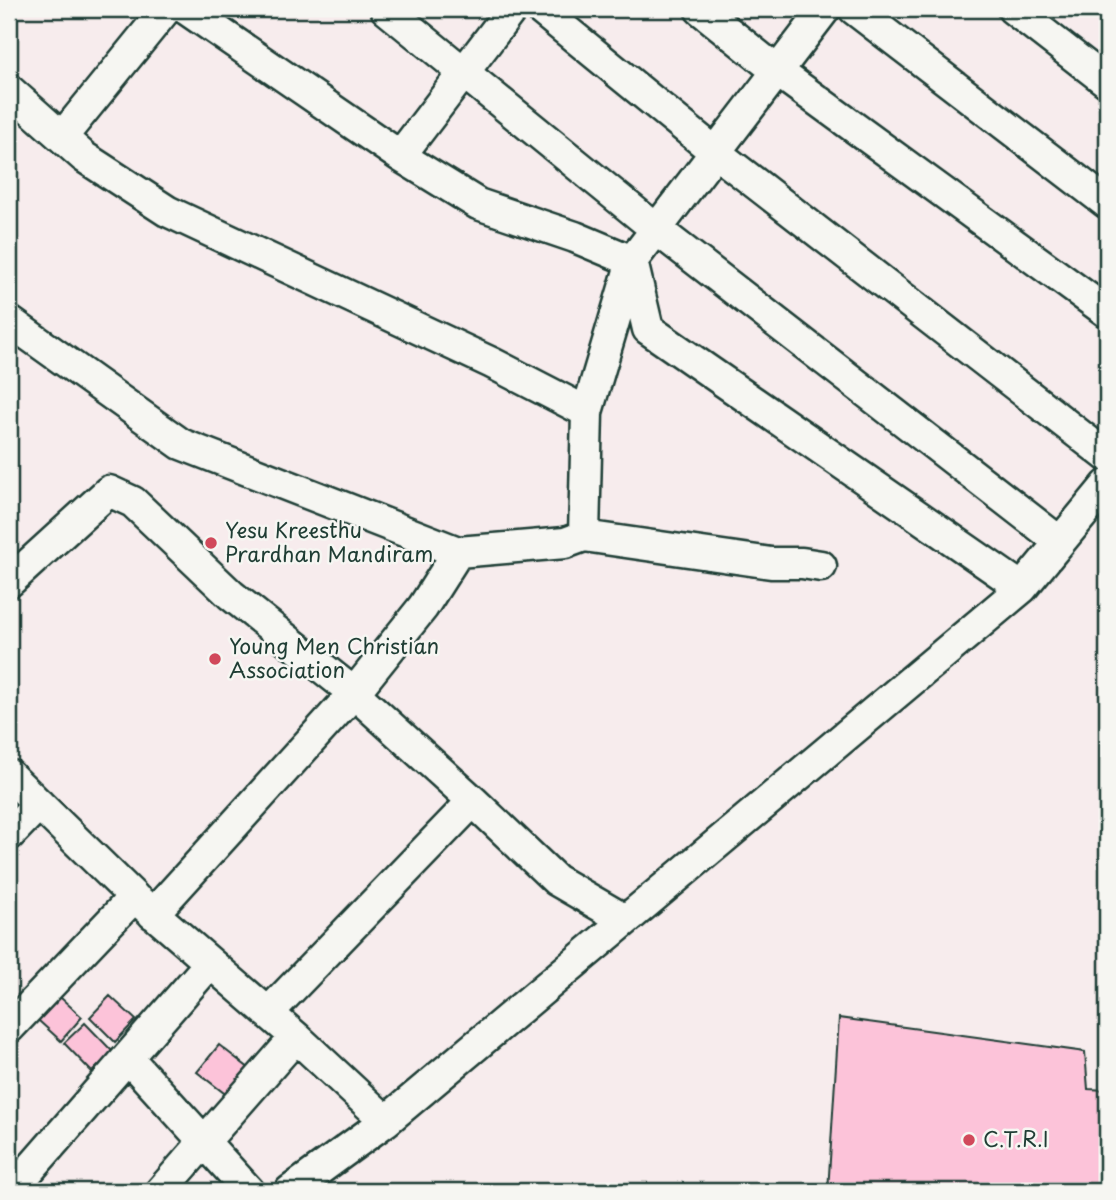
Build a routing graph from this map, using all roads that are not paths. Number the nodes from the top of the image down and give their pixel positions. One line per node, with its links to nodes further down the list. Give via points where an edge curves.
1 (166, 9): 14 (street)
2 (186, 9): 16 (street)
3 (386, 9): 11 (street)
4 (512, 9): 11 (street)
5 (540, 9): 15 (street)
6 (700, 9): 10 (street)
7 (825, 9): 10 (street)
8 (854, 9): 17 (street)
9 (1013, 9): 12 (street)
10 (778, 71): 15 (street); 20 (street)
11 (464, 72): 16 (street); 18 (street)
12 (1107, 82)
13 (9, 90): 14 (street)
14 (62, 137): 22 (street, via 84,157 167,211)
15 (715, 152): 18 (street); 23 (street)
16 (400, 156): 19 (street, via 478,204)
17 (1107, 203)
18 (656, 229): 19 (street); 26 (street)
19 (632, 261): 22 (street); 30 (street, via 648,329)
20 (1107, 312)
21 (9, 321): 27 (street, via 181,444)
22 (587, 412): 25 (street)
23 (1107, 456)
24 (1107, 485): 26 (street)
25 (584, 536): 27 (street, via 565,543); 28 (street)
26 (1060, 542): 30 (street)
27 (458, 552): 31 (street, via 423,607)
28 (821, 566)
29 (9, 582): 31 (street, via 109,491 133,502 231,595)
30 (1022, 588): 37 (street)
31 (354, 693): 33 (street); 36 (street)
32 (9, 775): 34 (street)
33 (473, 801): 37 (street, via 556,880); 39 (street)
34 (39, 804): 35 (street); 36 (street)
35 (9, 835)
36 (144, 905): 38 (street); 40 (street)
37 (625, 920): 43 (street)
38 (210, 963): 39 (street); 42 (street)
39 (268, 1013): 41 (street)
40 (9, 1028)
41 (296, 1037): 43 (street); 44 (street)
42 (128, 1058): 44 (street); 45 (street)
43 (386, 1121): 48 (street)
44 (205, 1142): 46 (street); 47 (street)
45 (11, 1191)
46 (161, 1191)
47 (249, 1191)
48 (289, 1191)

